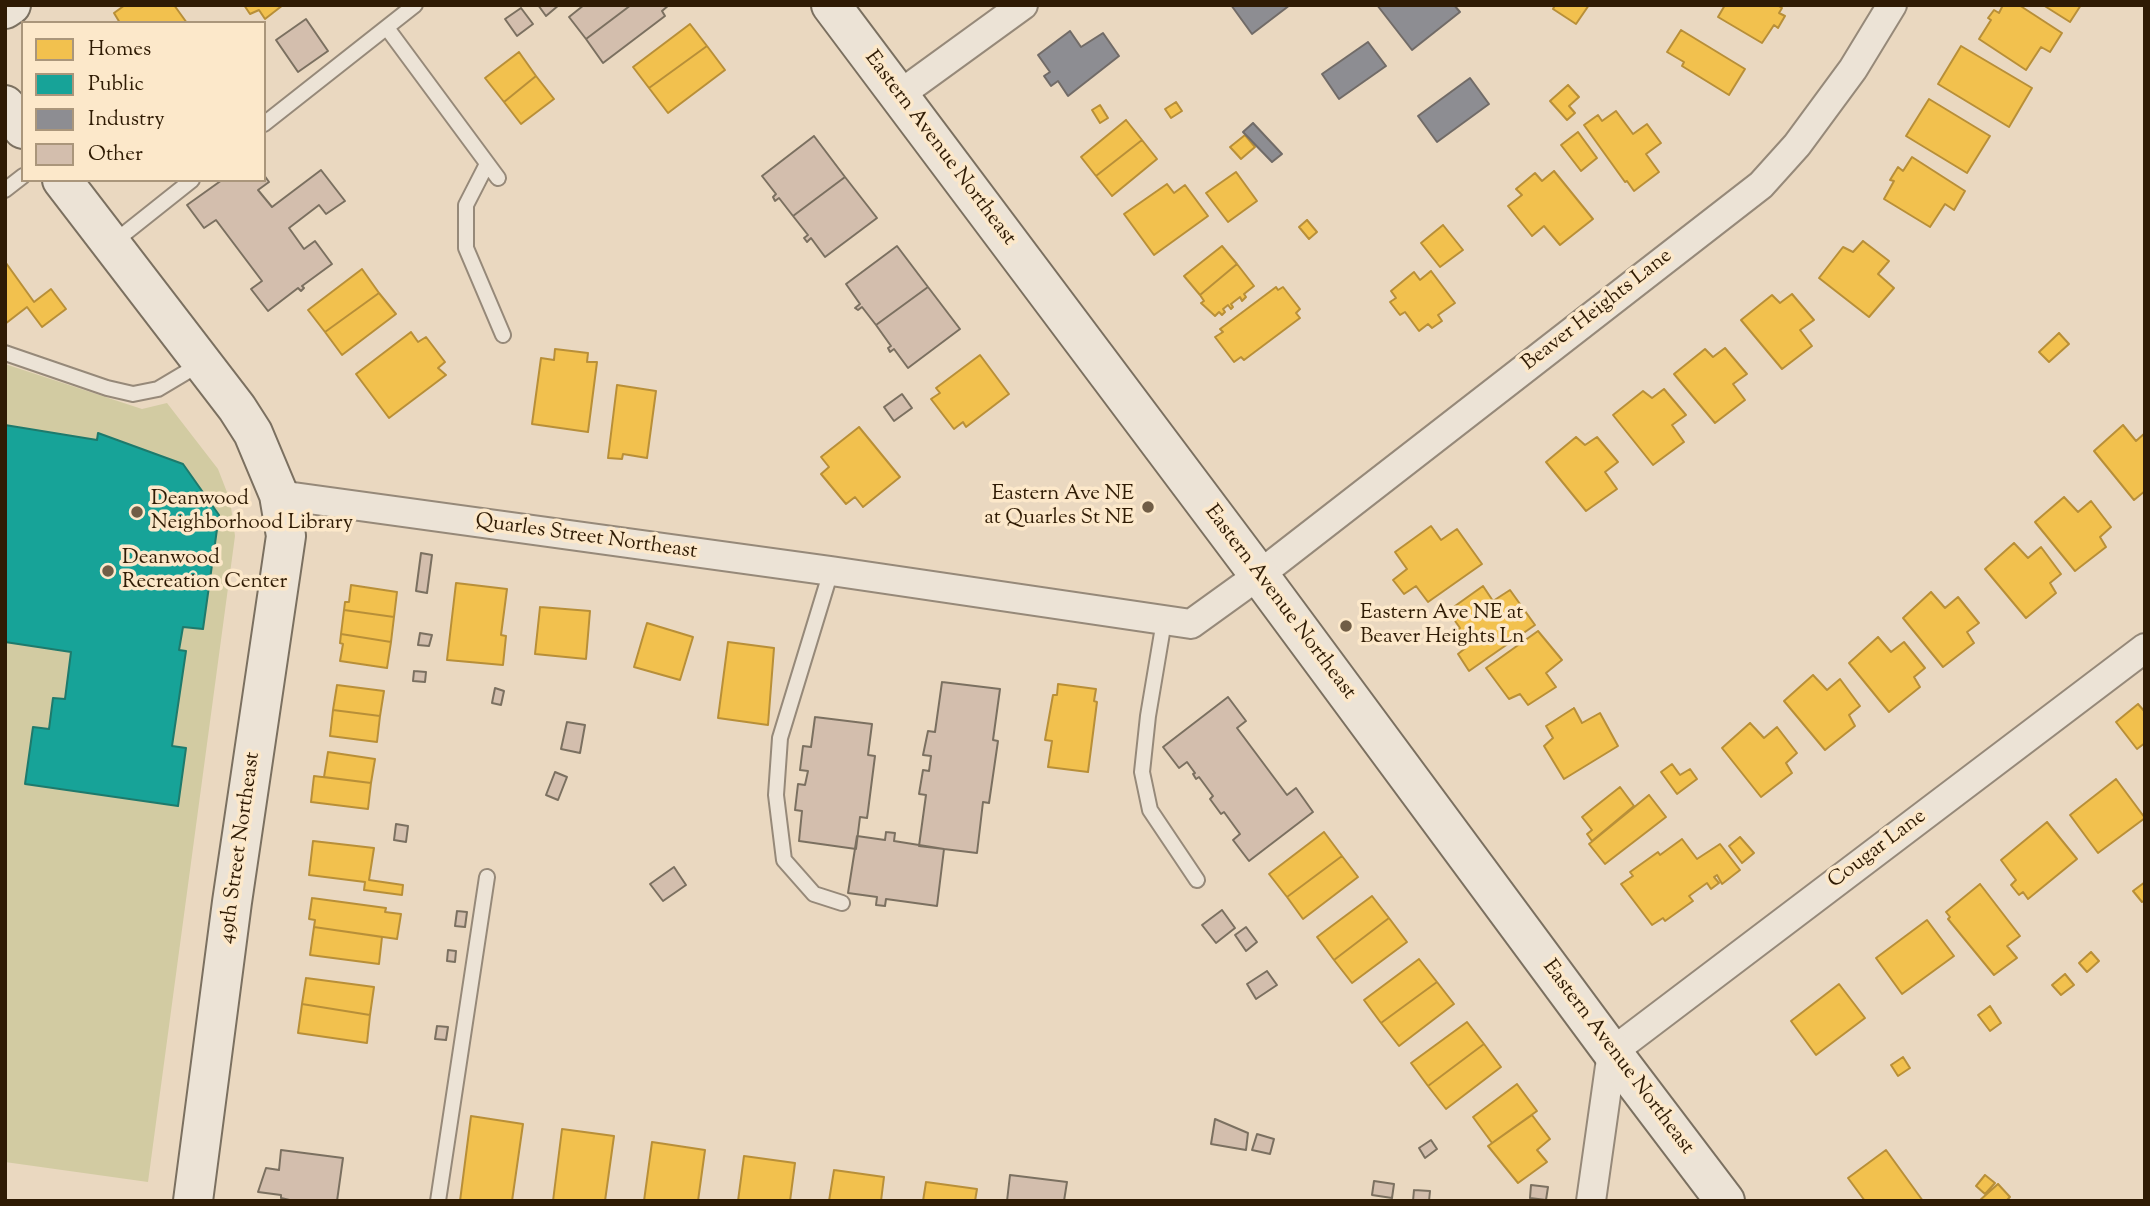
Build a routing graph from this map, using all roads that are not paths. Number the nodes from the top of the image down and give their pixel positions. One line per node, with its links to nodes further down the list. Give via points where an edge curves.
1 (11, 5): 6 (main road)
2 (415, 5): 7 (lane)
3 (831, 5): 8 (main road, Eastern Avenue Northeast)
4 (1023, 5): 8 (street)
5 (1892, 5): 24 (street, Beaver Heights Lane, via 1853,69 1761,185)
6 (5, 9)
7 (387, 28): 10 (lane); 12 (lane)
8 (899, 95): 24 (main road, Eastern Avenue Northeast)
9 (5, 106): 11 (main road)
10 (266, 122)
11 (21, 126)
12 (487, 164): 14 (lane); 19 (lane, via 466,205 466,248)
13 (21, 178): 17 (lane)
14 (498, 178)
15 (64, 182): 18 (main road)
16 (189, 182): 18 (lane)
17 (5, 190)
18 (111, 244): 21 (main road)
19 (503, 335)
20 (5, 353): 21 (lane, via 133,394 158,388)
21 (201, 364): 22 (main road, via 253,433)
22 (279, 495): 23 (street, Quarles Street Northeast); 31 (main road, 49th Street Northeast, via 286,536)
23 (831, 571): 25 (street, Quarles Street Northeast); 29 (lane, via 779,738 776,795 784,860 814,894)
24 (1259, 575): 25 (street, Quarles Street Northeast, via 1191,624); 30 (main road, Eastern Avenue Northeast)
25 (1164, 621): 28 (lane, via 1142,772 1150,810)
26 (2145, 648): 30 (street, Cougar Lane)
27 (487, 877): 32 (lane)
28 (1197, 880)
29 (842, 903)
30 (1612, 1052): 33 (street); 34 (main road, Eastern Avenue Northeast)
31 (193, 1201)
32 (438, 1201)
33 (1591, 1201)
34 (1725, 1201)

